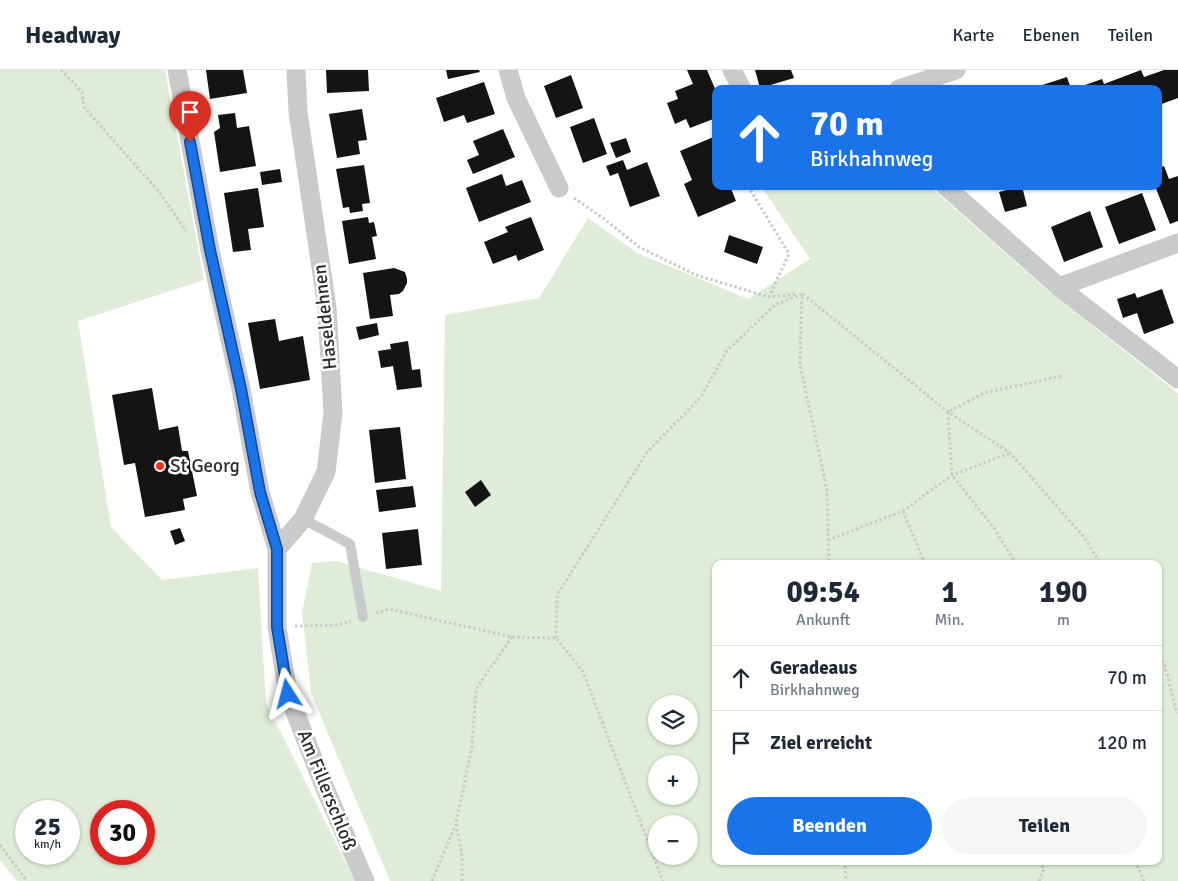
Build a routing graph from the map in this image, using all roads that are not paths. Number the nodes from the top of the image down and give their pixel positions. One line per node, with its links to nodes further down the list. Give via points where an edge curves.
1 (177, 70): 14 (street, Am Fillerschloß, via 260,492)
2 (296, 70): 13 (street, Haseldehnen, via 298,112 327,308 333,413 326,472)
3 (508, 70): 8 (street, via 516,98)
4 (732, 70): 6 (street)
5 (956, 70): 7 (street)
6 (740, 85)
7 (911, 85)
8 (559, 188)
9 (950, 190): 11 (street)
10 (1178, 243): 11 (street)
11 (1059, 287): 12 (street)
12 (1178, 380)
13 (302, 519): 14 (street, Haseldehnen); 15 (lane, via 350,544)
14 (277, 549): 16 (street, Am Fillerschloß, via 277,627 288,694)
15 (363, 617)
16 (365, 881)

